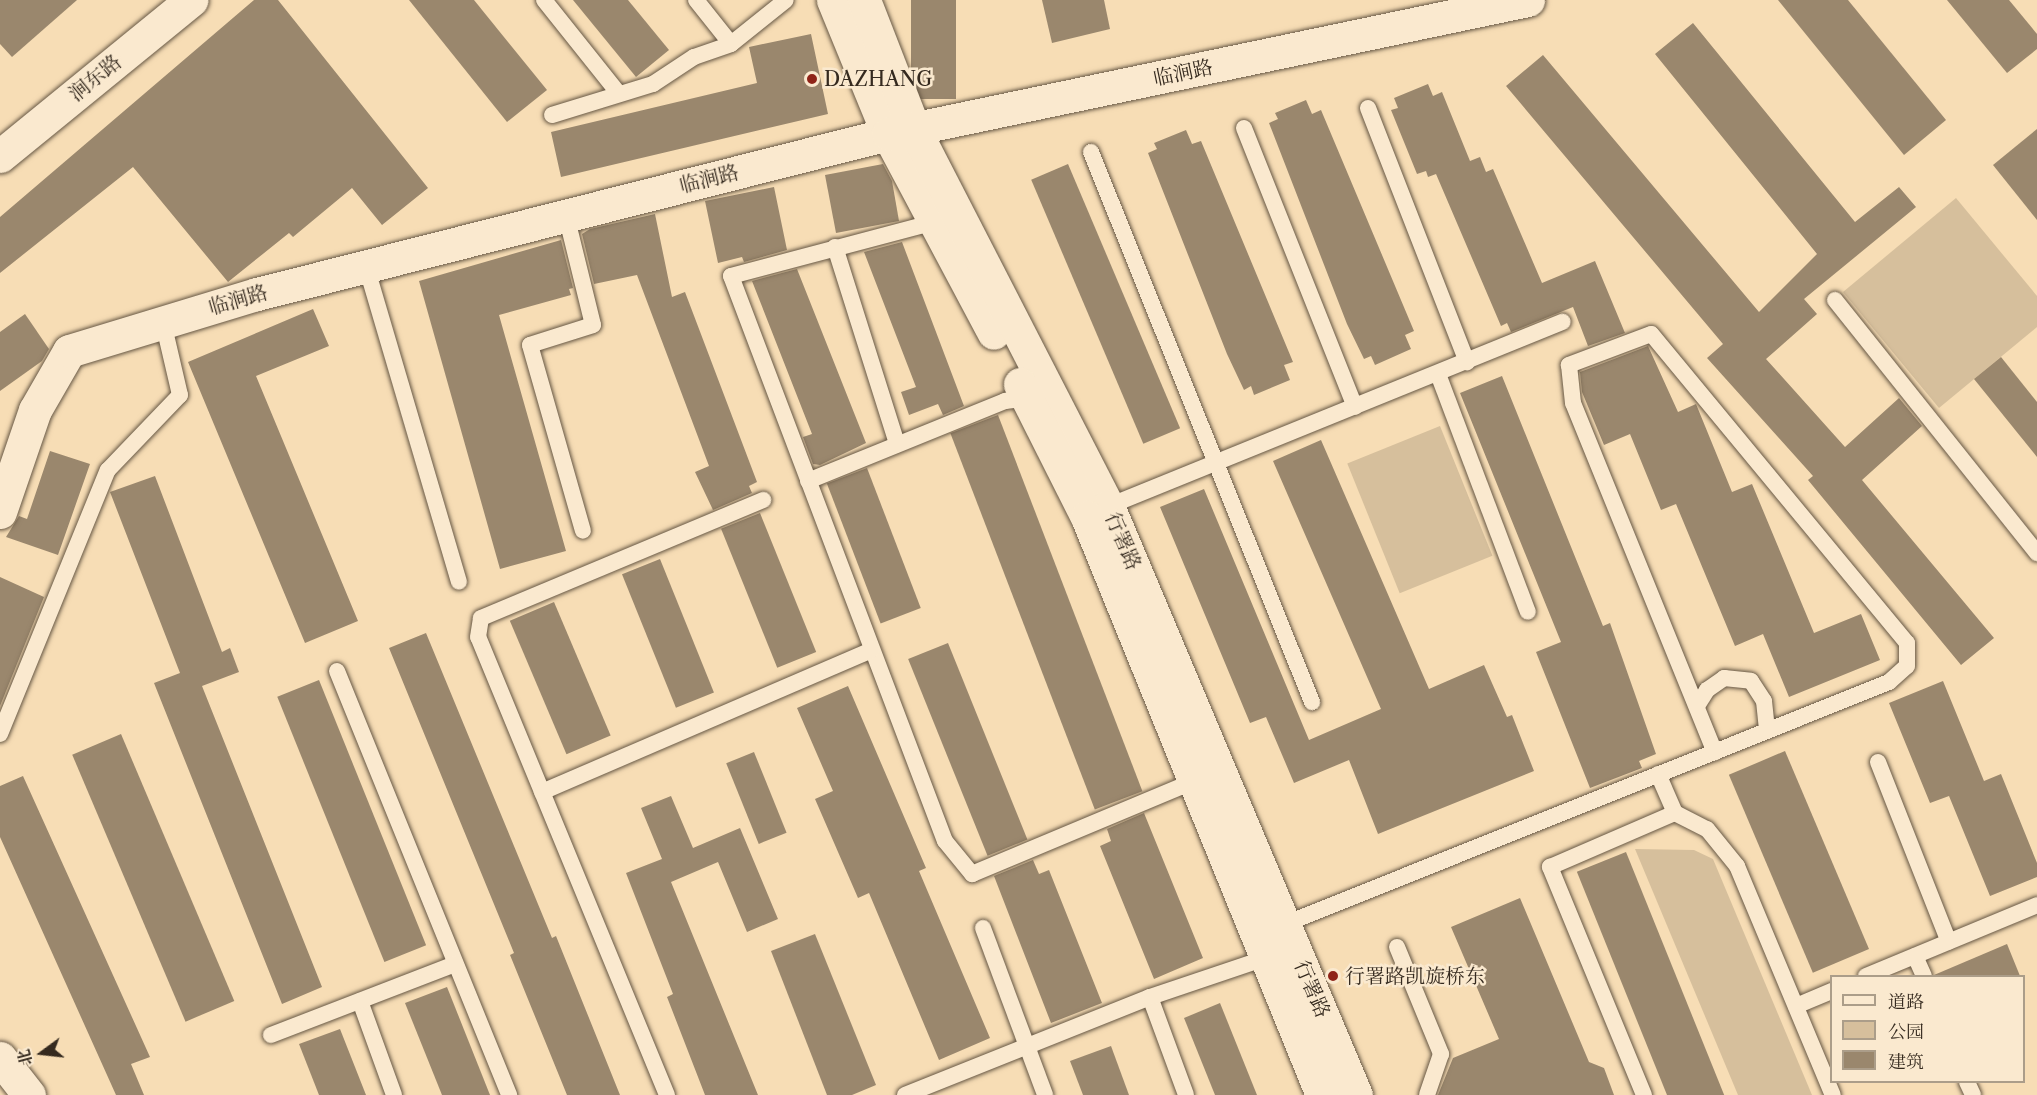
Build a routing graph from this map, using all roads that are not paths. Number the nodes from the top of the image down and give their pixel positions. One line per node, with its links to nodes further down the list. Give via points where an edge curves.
1 (162, 0): 15 (street, 涧东路)
2 (191, 0): 17 (street, 涧东路)
3 (544, 0): 10 (lane)
4 (696, 0): 9 (lane)
5 (786, 0): 9 (lane)
6 (833, 0): 14 (street, 行署路)
7 (864, 0): 14 (street, 行署路)
8 (1528, 0): 14 (street, 临涧路)
9 (731, 44): 10 (lane, via 694,57 653,84)
10 (619, 94): 12 (lane)
11 (1368, 108): 25 (lane)
12 (552, 115)
13 (1244, 128): 28 (lane)
14 (901, 131): 18 (street, 临涧路); 19 (street, 行署路); 34 (street, 行署路)
15 (0, 133)
16 (1091, 152): 30 (lane)
17 (0, 156)
18 (566, 215): 21 (street, 临涧路); 35 (lane, via 593,325 530,345)
19 (935, 222): 20 (lane); 27 (street, 行署路)
20 (835, 248): 29 (lane); 31 (lane, via 731,276)
21 (366, 266): 23 (street, 临涧路); 37 (lane)
22 (1835, 300): 36 (lane)
23 (163, 322): 33 (street, 临涧路, via 69,351 35,410); 44 (lane, via 180,395 108,470)
24 (1563, 322): 25 (lane)
25 (1467, 362): 26 (lane)
26 (1438, 374): 28 (lane); 38 (lane)
27 (1028, 398): 29 (lane, via 1005,401); 34 (street, 行署路)
28 (1355, 407): 30 (lane)
29 (897, 444): 31 (lane)
30 (1216, 463): 34 (lane); 41 (lane)
31 (808, 481): 39 (lane)
32 (763, 500): 49 (lane, via 481,618 478,637)
33 (0, 512)
34 (1098, 512): 48 (street, 行署路); 53 (street, 行署路)
35 (583, 531)
36 (2037, 552)
37 (459, 582)
38 (1528, 612)
39 (872, 650): 48 (lane, via 945,841 972,874); 49 (lane)
40 (337, 671): 57 (lane)
41 (1312, 702)
42 (1697, 706): 43 (lane, via 1707,690 1724,678 1751,681 1764,701); 43 (lane, via 1574,403 1569,366 1651,334 1907,643 1907,666 1889,682); 45 (lane)
43 (1767, 731): 45 (lane)
44 (0, 734)
45 (1715, 752): 47 (lane)
46 (1878, 762): 54 (lane)
47 (1658, 774): 50 (lane); 53 (lane)
48 (1194, 781): 53 (street, 行署路)
49 (542, 792): 70 (lane)
50 (1675, 813): 63 (lane, via 1707,829 1737,866); 77 (lane, via 1550,867)
51 (2036, 907): 54 (lane)
52 (984, 928): 65 (lane)
53 (1269, 939): 61 (lane); 74 (street, 行署路); 75 (street, 行署路)
54 (1950, 942): 56 (lane)
55 (1397, 947): 76 (lane, via 1442,1054)
56 (1916, 956): 58 (lane); 59 (lane)
57 (455, 964): 62 (lane); 69 (lane)
58 (1868, 975)
59 (1924, 975)
60 (1830, 992): 63 (lane)
61 (1150, 997): 65 (lane); 73 (lane)
62 (360, 1000): 64 (lane); 68 (lane)
63 (1796, 1006): 78 (lane)
64 (271, 1035)
65 (1027, 1046): 71 (lane); 72 (lane)
66 (0, 1058): 67 (street)
67 (29, 1095)
68 (394, 1095)
69 (509, 1095)
70 (667, 1095)
71 (905, 1095)
72 (1045, 1095)
73 (1186, 1095)
74 (1323, 1095)
75 (1356, 1095)
76 (1427, 1095)
77 (1644, 1095)
78 (1833, 1095)

